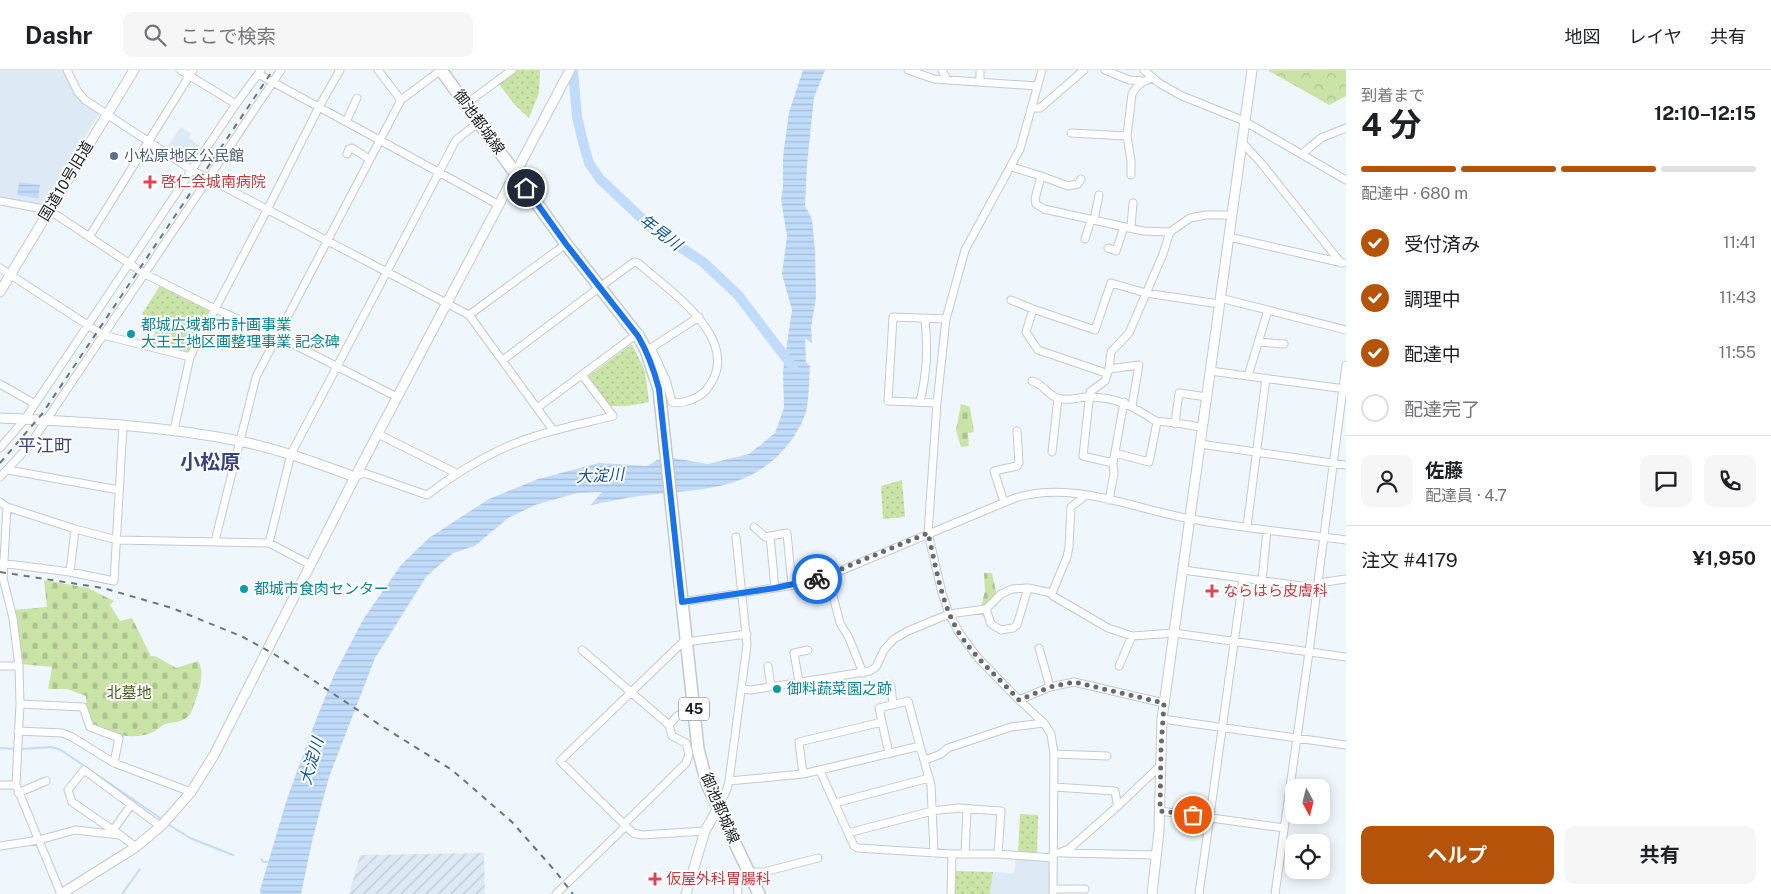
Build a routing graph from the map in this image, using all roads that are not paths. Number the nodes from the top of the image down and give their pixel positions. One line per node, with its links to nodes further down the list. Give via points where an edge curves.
1 (67, 70): 32 (street, via 78,92)
2 (134, 70): 32 (street, 国道10号旧道)
3 (180, 70): 19 (street)
4 (281, 70): 22 (street)
5 (340, 70): 30 (street)
6 (378, 70): 27 (street)
7 (441, 70): 27 (street); 29 (main road, 御池都城線 / 45)
8 (512, 70): 29 (street)
9 (570, 70): 48 (street)
10 (908, 70): 21 (street)
11 (942, 70): 21 (street)
12 (980, 70): 23 (street)
13 (1042, 70): 25 (street)
14 (1084, 70): 31 (street, via 1040,108)
15 (1106, 70): 24 (street)
16 (1144, 70): 20 (street)
17 (1252, 71): 33 (street)
18 (259, 72): 22 (street); 28 (street)
19 (191, 73): 28 (street); 40 (street)
20 (1153, 78): 24 (street); 33 (street, via 1180,95)
21 (947, 80): 23 (street)
22 (272, 82): 30 (street); 51 (street)
23 (980, 82): 25 (street)
24 (1143, 82): 38 (street, via 1132,94)
25 (1037, 86): 31 (street)
26 (357, 98): 34 (street)
27 (401, 100): 39 (street)
28 (236, 104): 46 (street)
29 (466, 104): 35 (main road, 御池都城線 / 45)
30 (319, 107): 34 (street); 59 (street)
31 (1031, 108): 45 (street)
32 (105, 115): 40 (street); 58 (street, 国道10号旧道)
33 (1244, 121): 41 (street); 43 (street)
34 (346, 122): 39 (street)
35 (479, 122): 47 (street, via 456,140); 48 (main road, 御池都城線 / 45)
36 (1346, 128): 43 (street, via 1320,138)
37 (1071, 133): 38 (street)
38 (1127, 136): 49 (street)
39 (379, 140): 44 (street); 47 (street)
40 (148, 142): 46 (street); 64 (street)
41 (1242, 142): 60 (street); 70 (street)
42 (347, 154): 44 (street, via 352,148)
43 (1302, 154): 53 (street)
44 (369, 159): 67 (street)
45 (1012, 167): 50 (street); 88 (street, via 966,250)
46 (192, 170): 51 (street); 71 (street)
47 (439, 172): 57 (street); 73 (street)
48 (516, 174): 57 (street); 68 (main road, 御池都城線 / 45)
49 (1131, 175)
50 (1042, 176): 52 (street, via 1068,186 1075,186); 61 (street, via 1036,204 1044,209)
51 (208, 178): 59 (street); 74 (street)
52 (1081, 178)
53 (1346, 180)
54 (1099, 195): 61 (street)
55 (0, 201): 58 (street)
56 (1133, 203): 62 (street)
57 (499, 205): 81 (street)
58 (49, 210): 64 (street); 75 (street, 国道10号旧道)
59 (268, 210): 67 (street); 82 (street)
60 (1232, 215): 63 (street, via 1190,218); 65 (street)
61 (1092, 220): 62 (street); 66 (street)
62 (1128, 227): 63 (street); 69 (street, via 1116,251)
63 (1170, 232): 78 (street)
64 (89, 236): 71 (street)
65 (1229, 238): 70 (street); 80 (street)
66 (1085, 239)
67 (328, 241): 73 (street); 93 (street)
68 (566, 244): 76 (main road, 御池都城線 / 45); 85 (street)
69 (1108, 248)
70 (1344, 263)
71 (129, 264): 74 (street); 89 (street)
72 (0, 268): 75 (street)
73 (387, 272): 81 (street); 100 (street)
74 (145, 274): 82 (street); 92 (street)
75 (10, 275): 77 (street, 国道10号旧道); 89 (street)
76 (600, 287): 86 (street, via 634,262 638,263); 91 (main road, 御池都城線 / 45); 98 (street)
77 (0, 292)
78 (1146, 293): 80 (street); 83 (street, via 1111,283 1095,330); 101 (street, via 1129,333 1111,352)
79 (1010, 300): 83 (street)
80 (1220, 301): 84 (street); 102 (street)
81 (448, 303): 85 (street); 111 (street)
82 (215, 309): 93 (street); 97 (street)
83 (1033, 309): 101 (street, via 1026,332 1038,350)
84 (1268, 310): 90 (street); 94 (street)
85 (469, 315): 98 (street)
86 (699, 317): 96 (street); 96 (street, via 718,354 712,381 695,399 672,402)
87 (924, 319): 88 (street); 113 (street, via 926,377); 113 (street, via 893,317 888,401)
88 (946, 319): 114 (street)
89 (88, 326): 92 (street); 116 (street)
90 (1346, 330)
91 (637, 334): 96 (street, via 643,335); 103 (street); 178 (main road, 御池都城線 / 45, via 659,389)
92 (103, 335): 97 (street); 121 (street)
93 (277, 336): 100 (street); 130 (street, via 256,377)
94 (1258, 342): 95 (street); 104 (street)
95 (1284, 344)
96 (651, 348)
97 (190, 357): 126 (street)
98 (503, 360): 118 (street)
99 (1346, 365): 108 (street)
100 (336, 367): 111 (street); 136 (street)
101 (1108, 371): 109 (street, via 1105,381 1090,392); 117 (street, via 1140,365)
102 (1210, 371): 104 (street); 110 (street)
103 (582, 375): 118 (street); 127 (street, via 613,416)
104 (1248, 376): 105 (street)
105 (1266, 378): 108 (street); 135 (street)
106 (1032, 381): 112 (street)
107 (0, 384): 116 (street)
108 (1344, 388): 138 (street)
109 (1090, 397): 112 (street); 115 (street); 137 (street, via 1083,456)
110 (1206, 397): 123 (street, via 1180,393); 125 (street)
111 (397, 398): 129 (street)
112 (1058, 398): 133 (street)
113 (920, 402): 114 (street)
114 (937, 402): 155 (street)
115 (1124, 402): 117 (street); 134 (street)
116 (35, 404): 120 (street)
117 (1132, 406): 122 (street)
118 (537, 408): 127 (street)
119 (0, 418): 120 (street)
120 (25, 420): 121 (street); 132 (street)
121 (46, 421): 124 (street); 140 (street)
122 (1157, 422): 123 (street); 134 (street, via 1149,462)
123 (1175, 424): 125 (street)
124 (123, 426): 126 (street); 144 (street)
125 (1202, 427): 131 (street)
126 (174, 430): 130 (street)
127 (553, 430): 141 (street, via 506,447)
128 (1017, 431): 148 (street, via 1019,463 994,472)
129 (378, 434): 141 (street); 143 (street)
130 (240, 441): 136 (street); 161 (street)
131 (1200, 444): 135 (street); 150 (street)
132 (0, 447)
133 (1052, 452)
134 (1115, 453): 137 (street)
135 (1256, 453): 138 (street); 152 (street)
136 (292, 454): 143 (street); 162 (street)
137 (1113, 463): 146 (street)
138 (1333, 463): 139 (street); 158 (street)
139 (1346, 465)
140 (8, 470): 142 (street); 144 (street)
141 (456, 473): 143 (street, via 427,495 364,473)
142 (0, 477)
143 (355, 477): 164 (street)
144 (119, 490): 159 (street)
145 (1086, 495): 146 (street); 148 (street, via 1063,492 1026,494); 177 (street, via 1071,507 1067,557)
146 (1109, 500): 150 (street)
147 (0, 502): 149 (street)
148 (1004, 502): 155 (street)
149 (7, 507): 153 (street); 163 (street)
150 (1190, 519): 152 (street); 165 (street)
151 (754, 527): 156 (street, via 765,537)
152 (1247, 527): 154 (street)
153 (75, 529): 159 (street); 166 (street)
154 (1267, 530): 158 (street); 171 (street)
155 (928, 533): 167 (street); 180 (street)
156 (770, 536): 172 (street, via 787,533); 174 (street)
157 (736, 537): 176 (street)
158 (1324, 537): 160 (street); 173 (street)
159 (117, 540): 161 (street); 166 (street, via 114,581)
160 (1346, 540)
161 (215, 541): 162 (street)
162 (269, 543): 164 (street)
163 (2, 563): 166 (street); 168 (street)
164 (311, 565): 230 (street, via 214,755)
165 (1183, 570): 169 (street); 181 (street)
166 (70, 572)
167 (828, 576): 172 (street); 195 (street, via 840,623)
168 (2, 578): 192 (street, via 13,618)
169 (1243, 578): 171 (street); 185 (street)
170 (1346, 579): 173 (street)
171 (1262, 581): 173 (street)
172 (792, 585): 174 (street)
173 (1318, 585): 189 (street)
174 (775, 588): 176 (street)
175 (1028, 588): 177 (street); 179 (street, via 1012,589 1002,594); 179 (street, via 1017,625 1013,628 1001,630 991,624)
176 (742, 592): 178 (street); 182 (street)
177 (1052, 593): 183 (street, via 1108,628)
178 (682, 602): 184 (main road, 御池都城線 / 45)
179 (986, 609): 180 (street)
180 (949, 614): 195 (street, via 894,639 876,667); 202 (street, via 978,658)
181 (1174, 633): 183 (street); 185 (street); 203 (street)
182 (747, 634): 184 (street); 200 (street)
183 (1132, 636): 194 (street)
184 (686, 640): 201 (street); 206 (main road, 御池都城線 / 45)
185 (1234, 641): 189 (street); 211 (street)
186 (1039, 648): 199 (street)
187 (582, 650): 201 (street)
188 (808, 650): 196 (street, via 794,653)
189 (1309, 652): 190 (street); 213 (street)
190 (1346, 657)
191 (0, 666): 192 (street)
192 (19, 666): 204 (street)
193 (768, 666): 198 (street)
194 (1118, 666)
195 (863, 672): 196 (street)
196 (799, 682): 198 (street)
197 (890, 686): 205 (street)
198 (771, 687): 200 (street)
199 (1050, 687): 202 (street); 203 (street, via 1074,682)
200 (742, 689): 226 (street)
201 (630, 693): 210 (street); 239 (street, via 560,761)
202 (1019, 700): 209 (street)
203 (1164, 703): 207 (street)
204 (20, 704): 212 (street); 220 (street, via 84,707 90,727 119,738)
205 (893, 705): 208 (street, via 879,708); 215 (street, via 908,701)
206 (694, 707): 210 (street, via 676,716); 234 (main road, 御池都城線 / 45, via 703,771)
207 (1162, 719): 211 (street); 221 (street)
208 (882, 722): 216 (street); 223 (street, via 799,742)
209 (1044, 723): 217 (street, via 1051,734); 219 (street, via 1004,729 948,748)
210 (669, 725): 239 (street, via 672,736 686,743 689,759)
211 (1222, 728): 213 (street); 238 (street)
212 (18, 731): 220 (street, via 62,733); 229 (street)
213 (1296, 738): 214 (street); 241 (street)
214 (1346, 744)
215 (920, 746): 216 (street); 219 (street)
216 (889, 754): 222 (street)
217 (1054, 754): 218 (street); 228 (street)
218 (1107, 756)
219 (924, 760): 224 (street)
220 (114, 763): 230 (street)
221 (1161, 765): 233 (street); 237 (street)
222 (820, 771): 223 (street); 231 (street)
223 (803, 774): 226 (street)
224 (929, 778): 231 (street); 236 (street)
225 (46, 781): 229 (street)
226 (729, 781): 234 (street)
227 (0, 785): 229 (street)
228 (1054, 787): 233 (street, via 1115,790); 253 (street)
229 (17, 789): 246 (street)
230 (191, 792): 240 (street)
231 (835, 803): 244 (street)
232 (131, 805): 240 (street); 242 (street); 242 (street, via 84,770 68,790 72,802)
233 (1119, 805): 253 (street, via 1069,849)
234 (718, 808): 243 (street); 256 (main road, 御池都城線 / 45)
235 (967, 809): 236 (street); 251 (street); 252 (street, via 1001,811)
236 (932, 811): 244 (street); 249 (street)
237 (1160, 811): 238 (street); 254 (street)
238 (1210, 818): 241 (street); 266 (street)
239 (625, 825): 243 (street, via 633,833 642,835); 260 (street)
240 (161, 826): 248 (street)
241 (1284, 828): 267 (street)
242 (113, 830): 245 (street)
243 (705, 831): 261 (street)
244 (848, 833): 249 (street, via 858,848)
245 (120, 835): 246 (street, via 75,830); 248 (street)
246 (39, 840): 247 (street); 259 (street)
247 (0, 846)
248 (136, 847): 259 (street)
249 (934, 853): 250 (street)
250 (952, 854): 251 (street); 264 (street)
251 (965, 854): 252 (street)
252 (998, 854): 253 (street)
253 (1055, 855): 254 (street); 258 (street)
254 (1158, 855): 265 (street)
255 (818, 858): 256 (street, via 764,872)
256 (749, 872): 262 (street, via 737,876); 263 (main road, 御池都城線 / 45)
257 (1085, 889): 258 (street)
258 (1053, 891)
259 (61, 894)
260 (556, 894)
261 (686, 894)
262 (738, 894)
263 (759, 894)
264 (951, 894)
265 (1152, 894)
266 (1199, 894)
267 (1274, 894)

